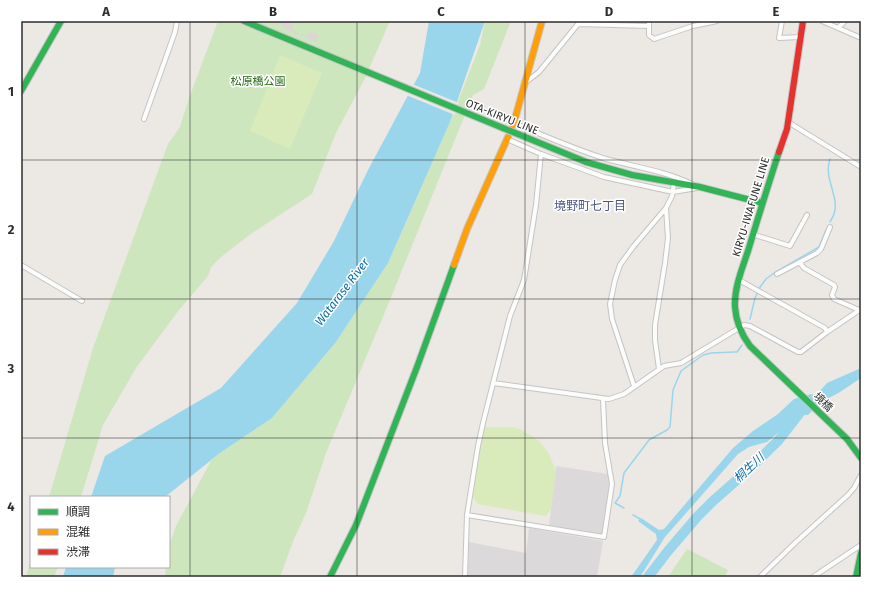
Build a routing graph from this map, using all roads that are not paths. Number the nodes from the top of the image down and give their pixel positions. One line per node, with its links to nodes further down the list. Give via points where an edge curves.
1 (61, 21): 15 (main road)
2 (177, 21): 16 (street)
3 (244, 21): 22 (main road, OTA-KIRYU LINE, bridge, via 586,162)
4 (542, 21): 14 (main road)
5 (718, 21): 10 (street, via 654,39 649,35)
6 (782, 21): 12 (street, via 779,38)
7 (803, 21): 12 (main road, KIRYU-IWAFUNE LINE)
8 (822, 21): 11 (street)
9 (845, 21): 11 (street)
10 (649, 23): 14 (street, via 578,24 539,72)
11 (838, 28): 13 (street)
12 (800, 37): 17 (main road, KIRYU-IWAFUNE LINE)
13 (861, 38)
14 (526, 82): 18 (main road)
15 (21, 91)
16 (144, 118)
17 (788, 122): 21 (street); 25 (main road, KIRYU-IWAFUNE LINE)
18 (514, 125): 23 (street, via 588,153 675,176)
19 (508, 138): 20 (street); 49 (main road, via 467,229 356,525)
20 (541, 154): 24 (street, via 604,177); 40 (street, via 524,280 510,316)
21 (861, 167)
22 (674, 183): 23 (main road, OTA-KIRYU LINE); 24 (street)
23 (700, 187): 24 (street); 25 (main road, OTA-KIRYU LINE)
24 (673, 192): 26 (street)
25 (762, 203): 29 (main road, KIRYU-IWAFUNE LINE)
26 (666, 208): 38 (street, via 668,238 655,325); 41 (street, via 620,266 613,286 610,304 612,319)
27 (807, 214): 29 (street, via 790,246)
28 (830, 227): 30 (street, via 821,249)
29 (752, 234): 33 (main road, KIRYU-IWAFUNE LINE)
30 (800, 263): 32 (street); 35 (street, via 804,268 834,285 834,299)
31 (21, 265): 34 (street)
32 (777, 274)
33 (739, 280): 36 (main road, KIRYU-IWAFUNE LINE, via 734,304); 37 (street, via 825,328)
34 (82, 302)
35 (860, 310): 37 (street)
36 (738, 328): 37 (street, via 750,326 798,352); 38 (street, via 681,363); 39 (main road, KIRYU-IWAFUNE LINE, via 750,346)
37 (827, 332)
38 (659, 369): 41 (street)
39 (787, 381): 43 (main road, 境橋)
40 (493, 383): 42 (street); 46 (street, via 483,423)
41 (634, 386): 42 (street, via 616,398)
42 (603, 399): 46 (street, via 605,443 612,484 604,537)
43 (858, 449): 44 (main road)
44 (861, 458)
45 (861, 475): 51 (street, via 848,495)
46 (467, 515): 50 (street)
47 (861, 545): 52 (street)
48 (861, 553): 53 (main road)
49 (330, 577)
50 (465, 577)
51 (760, 577)
52 (813, 577)
53 (856, 577)

